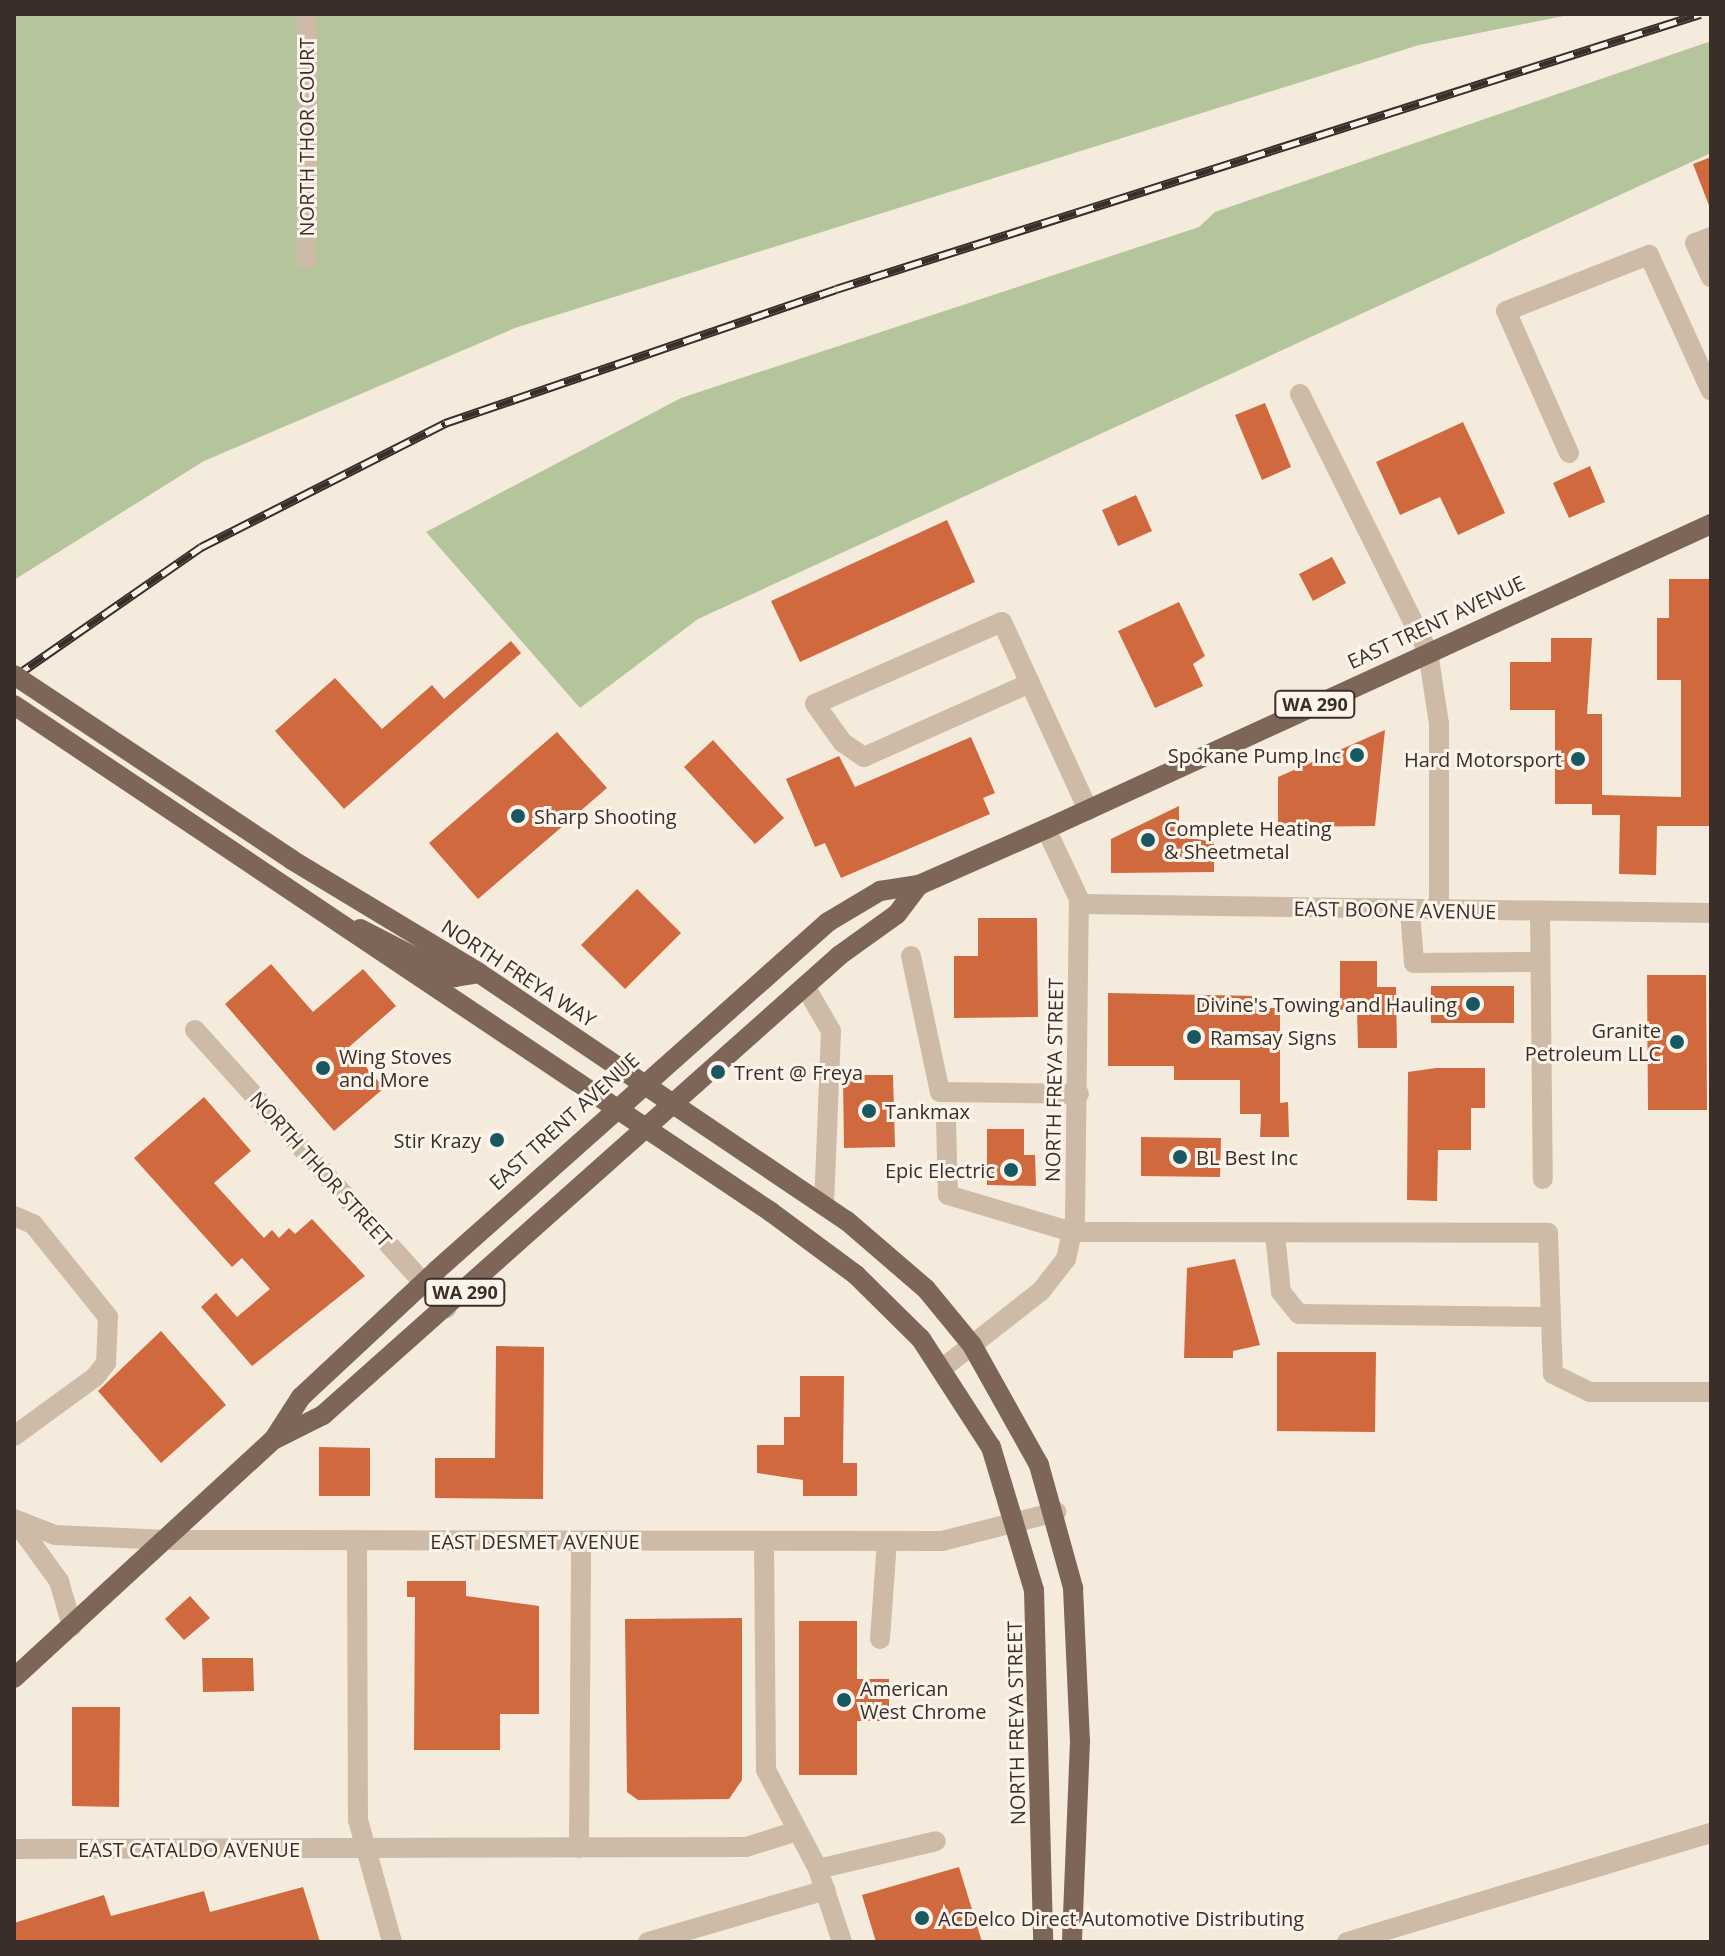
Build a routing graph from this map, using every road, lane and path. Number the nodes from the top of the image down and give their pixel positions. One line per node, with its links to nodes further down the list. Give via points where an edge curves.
1 (307, 14): 3 (street, NORTH THOR COURT)
2 (1711, 237): 4 (street, via 1695,243)
3 (306, 259)
4 (1711, 278)
5 (1711, 391): 7 (street, via 1649,255 1506,311)
6 (1300, 394): 9 (street)
7 (1569, 453)
8 (1711, 524): 9 (main road, EAST TRENT AVENUE / WA 290)
9 (1428, 652): 13 (main road, EAST TRENT AVENUE / WA 290); 18 (street, via 1439,724)
10 (14, 675): 24 (main road, NORTH FREYA WAY, bridge, via 292,860)
11 (1030, 683): 11 (street, via 1002,622 815,704 843,743 864,757); 13 (street)
12 (14, 705): 21 (main road)
13 (1088, 810): 14 (main road, EAST TRENT AVENUE / WA 290)
14 (1046, 829): 15 (main road, EAST TRENT AVENUE / WA 290); 16 (street, NORTH FREYA STREET)
15 (919, 885): 25 (main road, EAST TRENT AVENUE / WA 290, via 897,914); 27 (main road, EAST TRENT AVENUE / WA 290, via 880,891 801,940)
16 (1080, 904): 17 (street, EAST BOONE AVENUE); 28 (street, NORTH FREYA STREET)
17 (1410, 910): 18 (street, EAST BOONE AVENUE); 23 (street, via 1414,963)
18 (1439, 911): 19 (street, EAST BOONE AVENUE)
19 (1540, 912): 20 (street, EAST BOONE AVENUE); 23 (street)
20 (1711, 913)
21 (334, 920): 24 (main road, via 389,939 454,977); 30 (main road)
22 (911, 956): 28 (street, via 940,1092)
23 (1540, 962): 33 (street)
24 (479, 973): 27 (main road, NORTH FREYA WAY)
25 (805, 986): 29 (main road, EAST TRENT AVENUE / WA 290); 34 (street, via 831,1031)
26 (195, 1030): 38 (street, NORTH THOR STREET)
27 (642, 1083): 29 (main road, NORTH FREYA WAY); 30 (main road, EAST TRENT AVENUE / WA 290)
28 (1079, 1094): 36 (street, NORTH FREYA STREET)
29 (673, 1103): 32 (main road, EAST TRENT AVENUE / WA 290); 34 (main road, NORTH FREYA WAY)
30 (613, 1108): 32 (main road); 38 (main road, EAST TRENT AVENUE / WA 290)
31 (946, 1120): 36 (street, via 948,1195)
32 (643, 1128): 39 (main road, EAST TRENT AVENUE / WA 290); 42 (main road, via 856,1275)
33 (1543, 1179)
34 (824, 1205): 41 (main road, NORTH FREYA WAY, via 905,1269)
35 (14, 1216): 44 (street, via 33,1224 108,1317 106,1363 95,1377)
36 (1072, 1232): 37 (street); 41 (street, NORTH FREYA STREET, via 1066,1259 1041,1291)
37 (1275, 1234): 40 (street, via 1281,1292 1299,1314); 40 (street, via 1548,1233)
38 (423, 1283): 39 (street, NORTH THOR STREET); 45 (main road, EAST TRENT AVENUE / WA 290, via 301,1397)
39 (446, 1308): 45 (main road, EAST TRENT AVENUE / WA 290, via 323,1415)
40 (1547, 1317): 43 (street, via 1547,1353 1564,1385 1590,1392)
41 (972, 1345): 42 (street, NORTH FREYA STREET); 46 (main road, via 1018,1419)
42 (944, 1367): 48 (main road, NORTH FREYA STREET, via 991,1447)
43 (1711, 1392)
44 (15, 1432)
45 (274, 1439): 49 (main road, EAST TRENT AVENUE / WA 290)
46 (1056, 1512): 48 (street, EAST DESMET AVENUE); 69 (main road, via 1080,1672)
47 (14, 1519): 49 (street, EAST DESMET AVENUE, via 55,1535); 54 (street, via 59,1581)
48 (1019, 1524): 53 (street, EAST DESMET AVENUE, via 942,1541); 68 (main road, NORTH FREYA STREET, via 1039,1630)
49 (169, 1540): 50 (street, EAST DESMET AVENUE); 54 (main road, EAST TRENT AVENUE / WA 290)
50 (357, 1541): 51 (street, EAST DESMET AVENUE); 62 (street, via 356,1798)
51 (581, 1541): 52 (street, EAST DESMET AVENUE); 60 (street)
52 (764, 1541): 53 (street, EAST DESMET AVENUE); 57 (street, via 766,1770)
53 (887, 1541): 55 (street)
54 (72, 1626): 56 (main road, EAST TRENT AVENUE / WA 290)
55 (880, 1639)
56 (14, 1678)
57 (797, 1831): 60 (street, EAST CATALDO AVENUE, via 759,1847); 63 (street)
58 (1711, 1833): 70 (street)
59 (936, 1841): 63 (street)
60 (579, 1848): 62 (street, EAST CATALDO AVENUE)
61 (14, 1849): 62 (street, EAST CATALDO AVENUE)
62 (363, 1849): 65 (street)
63 (818, 1869): 64 (street)
64 (826, 1890): 66 (street); 67 (street)
65 (392, 1942)
66 (648, 1942)
67 (842, 1942)
68 (1043, 1942)
69 (1072, 1942)
70 (1347, 1942)

